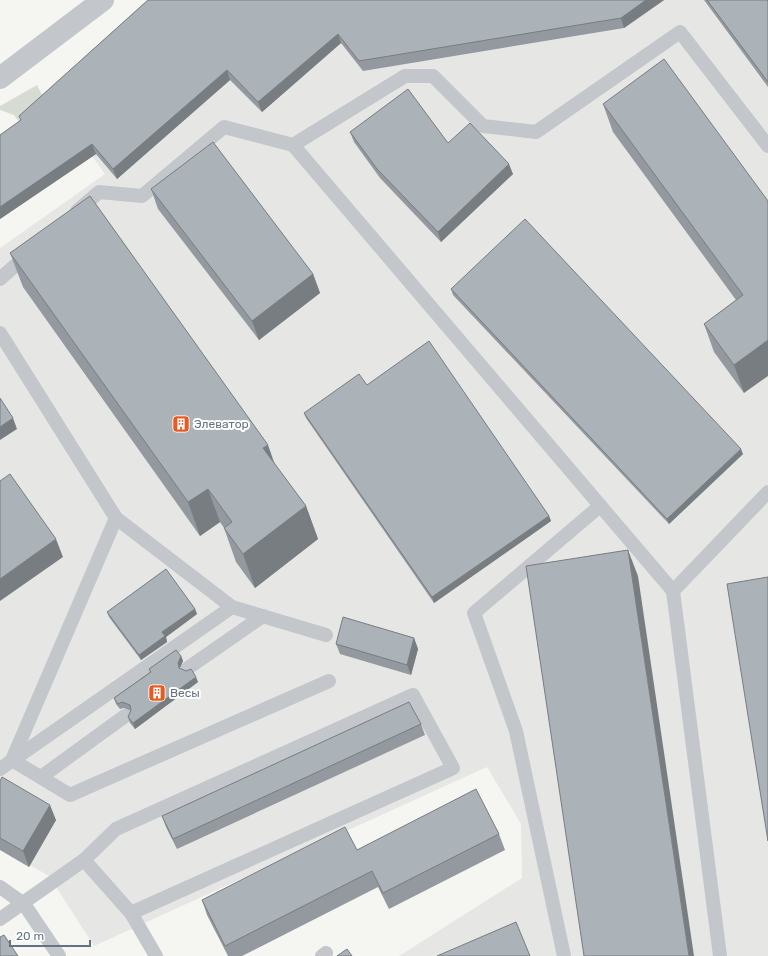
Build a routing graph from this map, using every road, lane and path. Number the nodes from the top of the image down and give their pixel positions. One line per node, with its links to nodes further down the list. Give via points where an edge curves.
1 (103, 0): 2 (street)
2 (0, 78)
3 (293, 145): 4 (lane, via 405,76 433,76 483,126 536,132 680,32); 5 (lane, via 224,128 142,196 99,192); 10 (lane)
4 (768, 146)
5 (64, 223)
6 (41, 243): 7 (lane)
7 (0, 279)
8 (0, 334): 11 (lane)
9 (768, 492): 12 (lane)
10 (600, 506): 12 (lane); 29 (lane, via 474,613 516,730)
11 (116, 518): 13 (lane); 19 (lane)
12 (673, 591): 30 (lane)
13 (232, 606): 14 (lane); 19 (lane)
14 (263, 616): 15 (lane); 16 (lane)
15 (326, 635)
16 (188, 668)
17 (329, 680): 21 (lane, via 70,795)
18 (125, 716): 21 (lane)
19 (12, 760): 20 (lane); 21 (lane)
20 (0, 769)
21 (41, 777)
22 (84, 860): 24 (lane); 25 (lane); 25 (lane, via 116,829 413,695 453,768)
23 (0, 887): 24 (lane)
24 (24, 904): 26 (lane); 27 (lane)
25 (131, 913): 28 (lane)
26 (0, 919)
27 (59, 956)
28 (156, 956)
29 (564, 956)
30 (720, 956)

